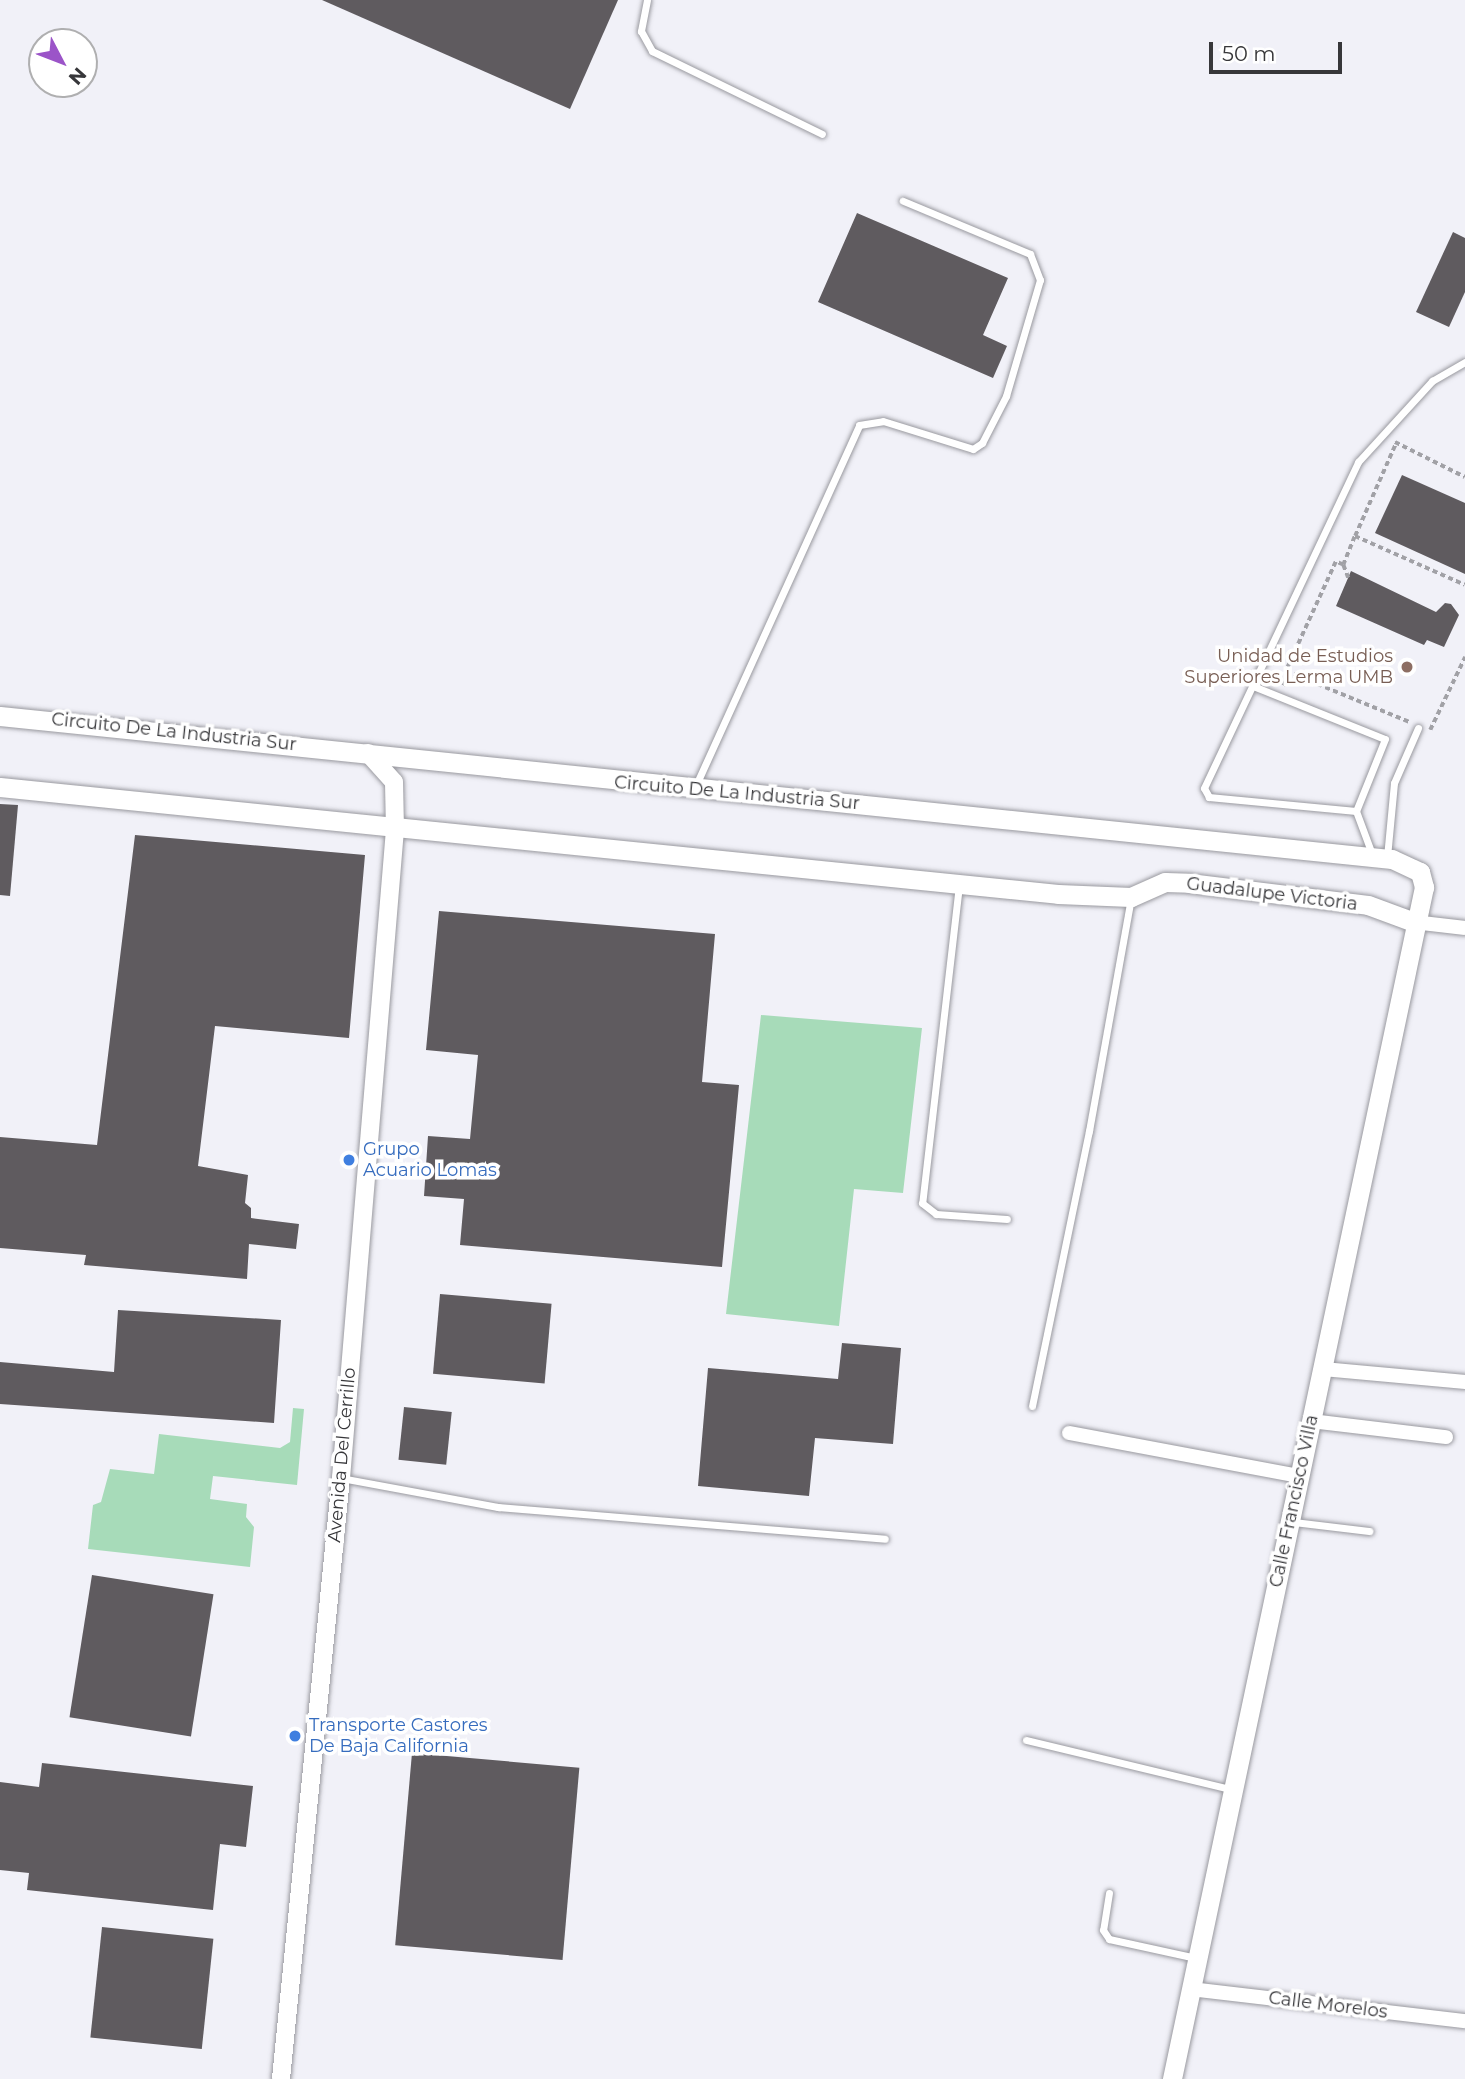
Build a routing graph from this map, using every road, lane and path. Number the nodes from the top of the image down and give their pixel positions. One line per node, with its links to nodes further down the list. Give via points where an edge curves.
1 (647, 0): 2 (lane, via 640,31 652,51)
2 (822, 134)
3 (903, 201): 20 (lane, via 1020,247 1034,263 1040,280 1006,396 982,443 973,449 883,421 859,425)
4 (1465, 362): 5 (lane, via 1432,381)
5 (1386, 428): 6 (path); 14 (lane, via 1357,462)
6 (1396, 443): 7 (path); 8 (path)
7 (1465, 477)
8 (1355, 536): 9 (path); 11 (path)
9 (1343, 565): 10 (path); 13 (path, via 1336,562 1286,671)
10 (1348, 578)
11 (1465, 585)
12 (1465, 657): 13 (path, via 1431,731)
13 (1290, 673): 15 (path)
14 (1253, 686): 21 (lane, via 1384,738); 21 (lane, via 1206,793)
15 (1280, 691)
16 (0, 716): 18 (main road, Circuito De La Industria Sur)
17 (1418, 728): 23 (lane, via 1394,783)
18 (368, 753): 20 (main road, Circuito De La Industria Sur); 22 (street, Avenida Del Cerrillo, via 394,782)
19 (0, 788): 22 (main road)
20 (694, 789): 23 (main road, Circuito De La Industria Sur)
21 (1356, 811): 23 (lane)
22 (395, 830): 24 (main road); 36 (street, Avenida Del Cerrillo)
23 (1380, 857): 26 (main road, Circuito De La Industria Sur, via 1405,861 1420,872 1424,887)
24 (960, 884): 25 (main road); 28 (lane, via 922,1203 936,1214)
25 (1131, 897): 26 (main road, Guadalupe Victoria, via 1165,883 1189,883 1368,905); 31 (lane)
26 (1414, 922): 27 (street); 29 (main road, Calle Francisco Villa)
27 (1465, 928)
28 (1007, 1219)
29 (1323, 1369): 30 (street); 32 (main road, Calle Francisco Villa)
30 (1465, 1382)
31 (1032, 1406)
32 (1311, 1421): 34 (street); 35 (main road, Calle Francisco Villa)
33 (1069, 1433): 35 (street)
34 (1446, 1437)
35 (1298, 1476): 37 (main road, Calle Francisco Villa)
36 (341, 1478): 39 (lane, via 498,1507); 46 (street, Avenida Del Cerrillo)
37 (1289, 1521): 38 (lane); 41 (main road, Calle Francisco Villa)
38 (1369, 1531)
39 (885, 1539)
40 (1026, 1740): 41 (lane)
41 (1231, 1789): 43 (main road, Calle Francisco Villa)
42 (1109, 1893): 43 (lane, via 1102,1930 1109,1939)
43 (1196, 1958): 44 (main road, Calle Francisco Villa)
44 (1191, 1989): 45 (street, Calle Morelos); 47 (main road, Calle Francisco Villa)
45 (1465, 2021)
46 (281, 2079)
47 (1172, 2079)

